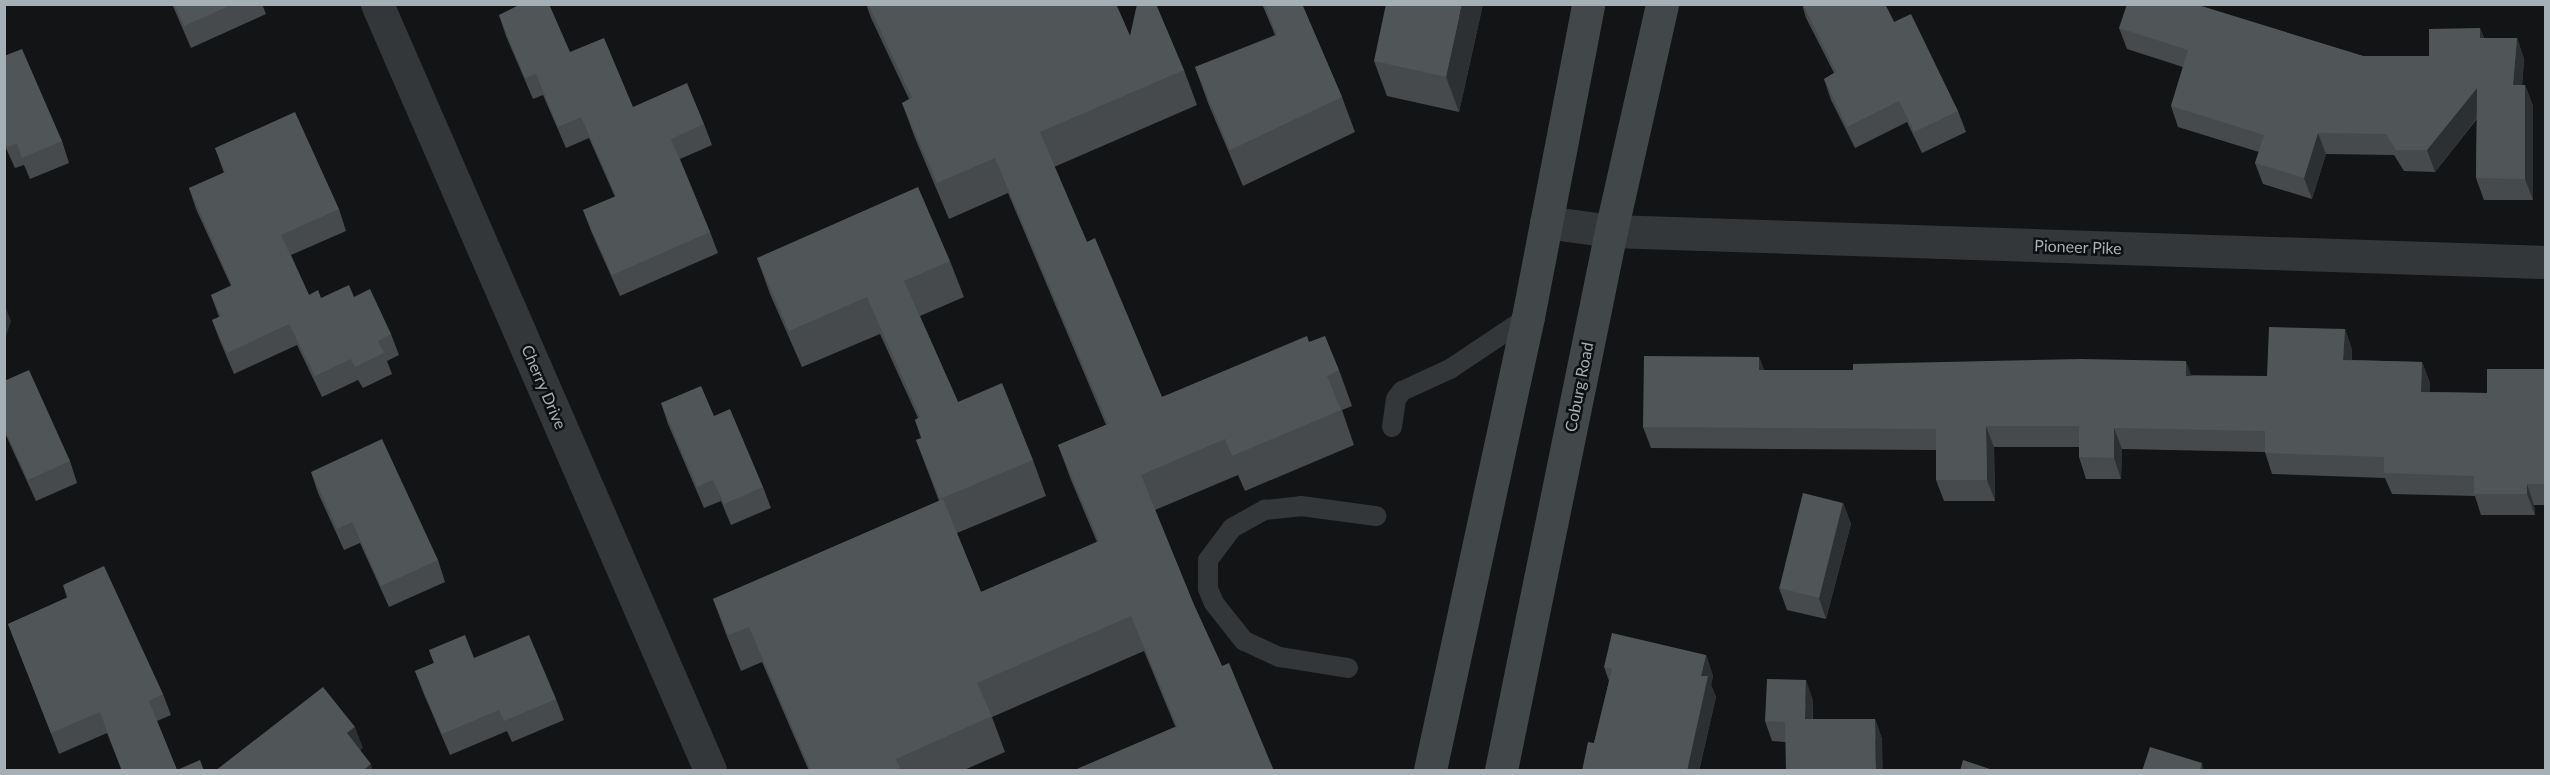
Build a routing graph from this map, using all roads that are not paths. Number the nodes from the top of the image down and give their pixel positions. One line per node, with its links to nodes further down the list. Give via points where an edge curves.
1 (377, 4): 11 (street, Cherry Drive)
2 (1588, 4): 4 (main road)
3 (1662, 4): 5 (main road, Coburg Road)
4 (1546, 222): 5 (street, Pioneer Pike); 7 (main road)
5 (1611, 231): 6 (street, Pioneer Pike); 13 (main road, Coburg Road)
6 (2546, 262)
7 (1528, 316): 8 (lane, via 1450,369 1402,391 1396,399); 12 (main road)
8 (1392, 427)
9 (1376, 516): 10 (lane, via 1301,506 1265,510 1232,528 1208,560 1208,589 1214,603 1244,640 1279,657)
10 (1347, 668)
11 (710, 771)
12 (1430, 771)
13 (1501, 771)

